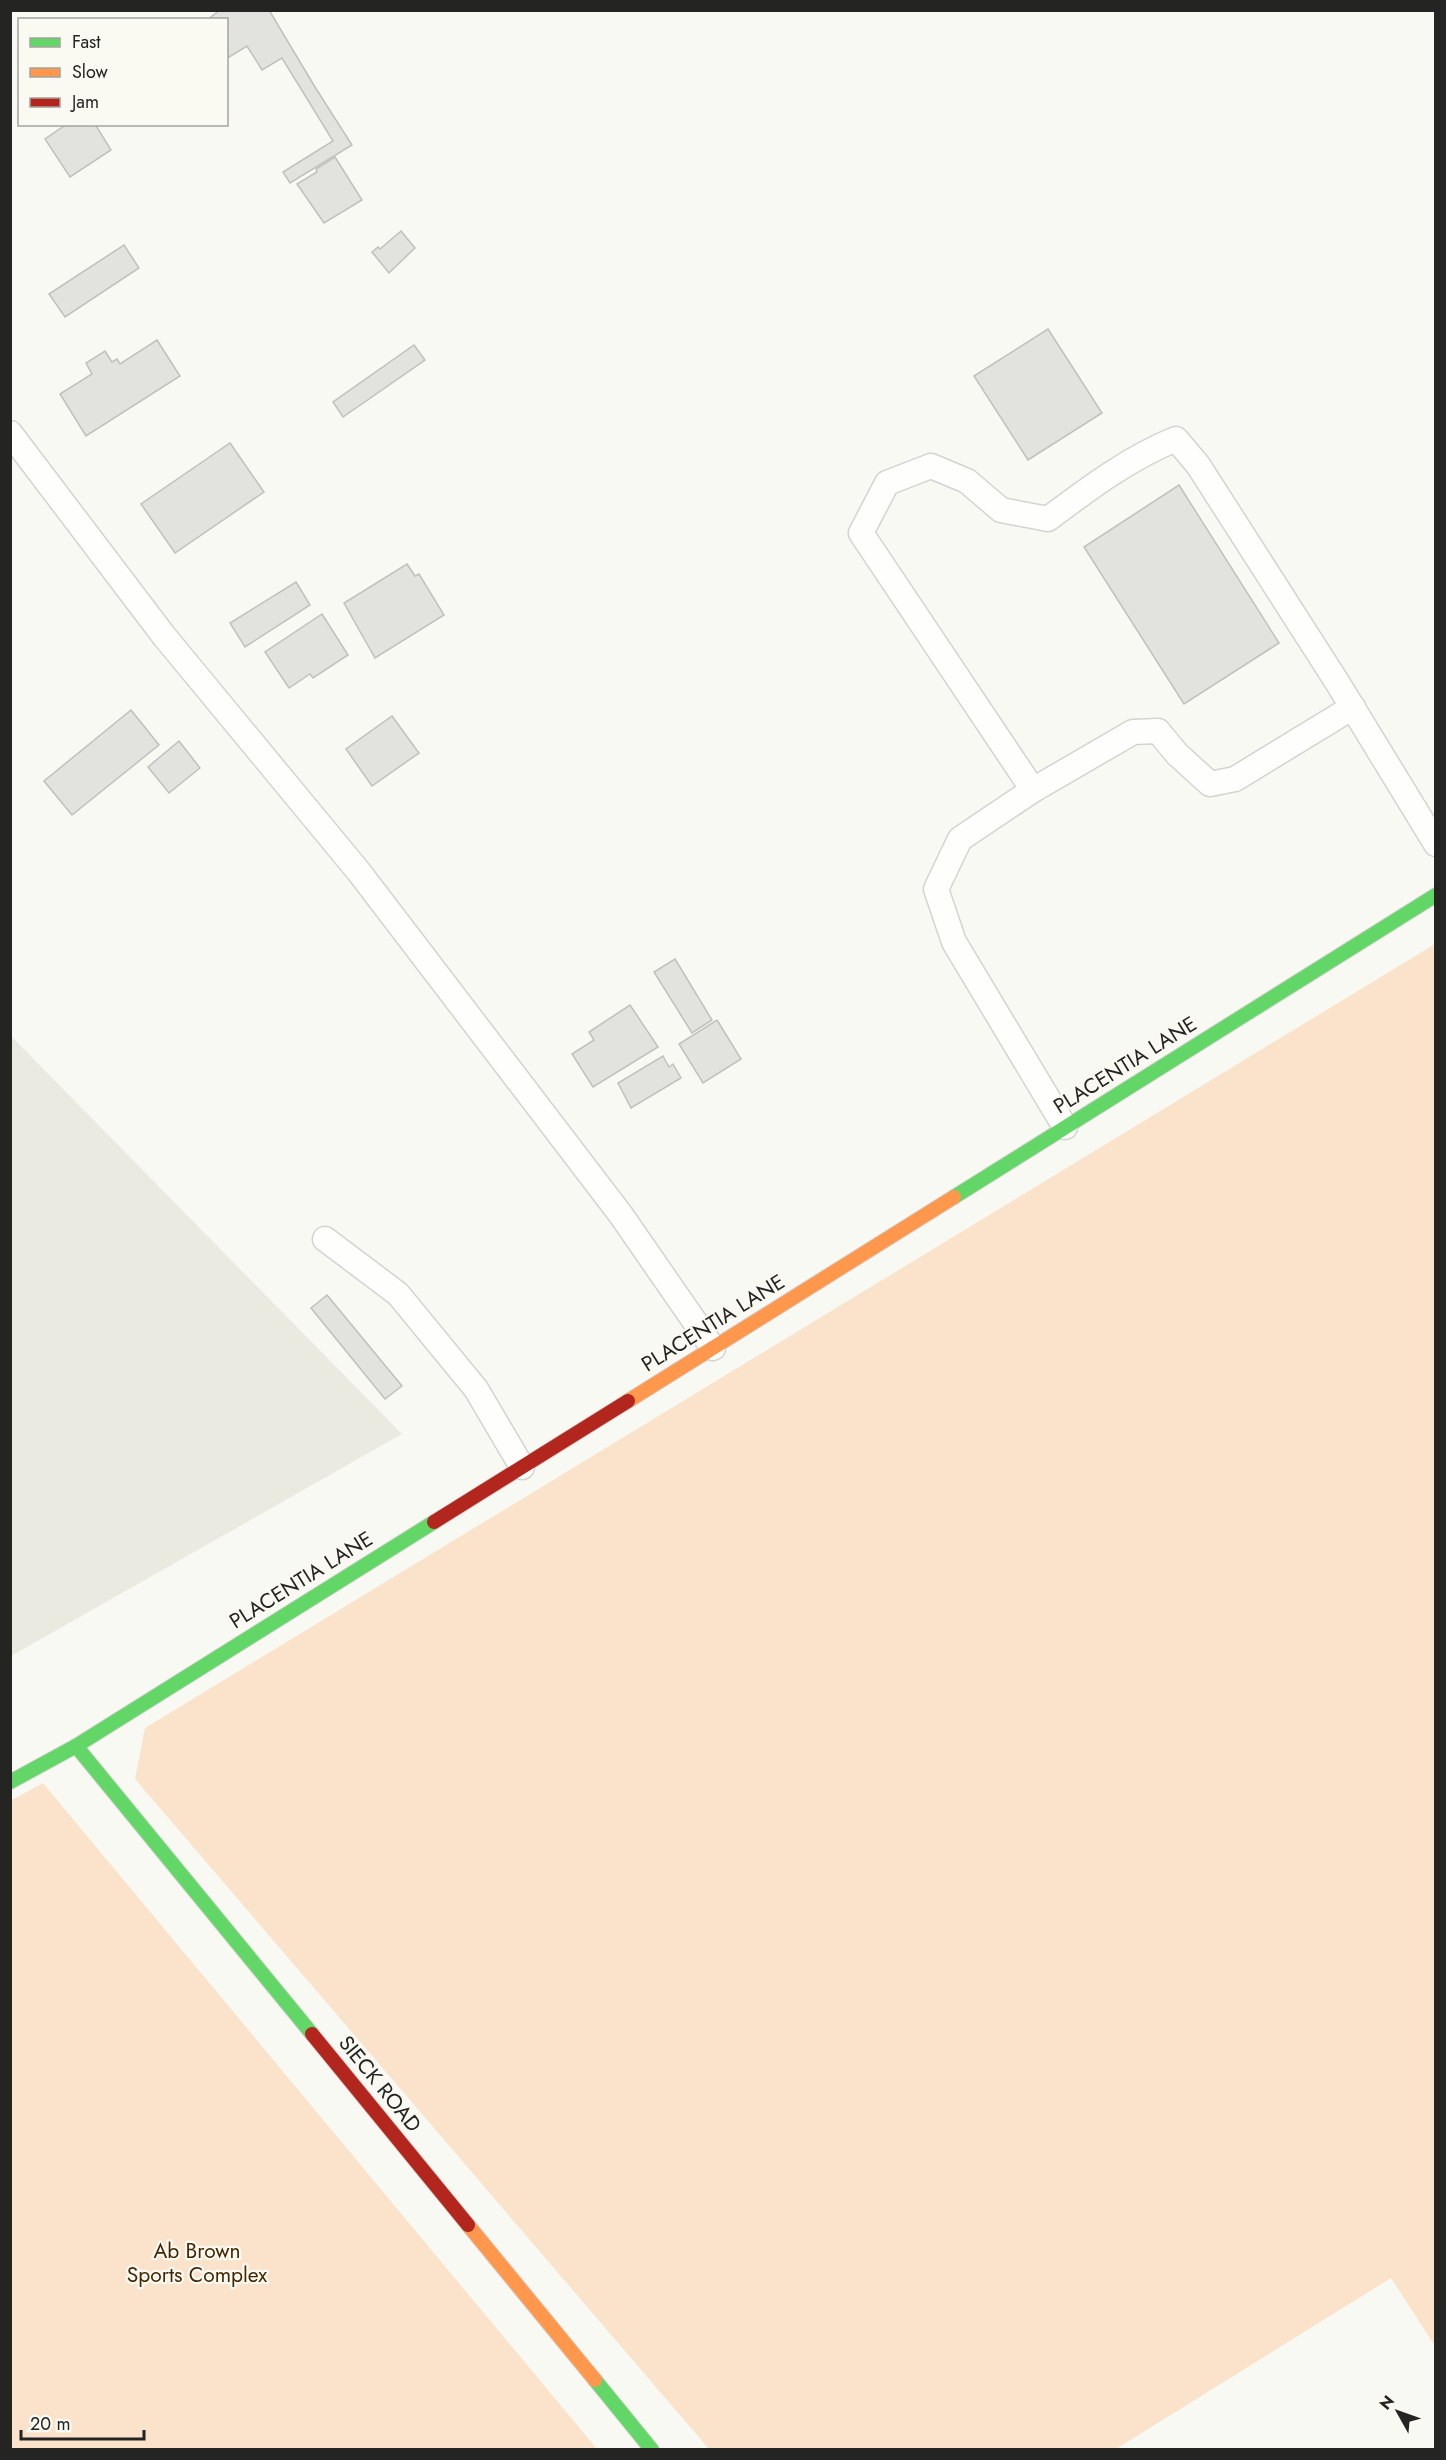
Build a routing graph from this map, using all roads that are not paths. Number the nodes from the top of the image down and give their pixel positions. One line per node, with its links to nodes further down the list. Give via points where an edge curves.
1 (10, 433): 8 (lane, via 164,636 359,872 621,1215)
2 (1353, 707): 3 (lane, via 1235,779 1210,784 1158,731 1134,732); 3 (lane, via 1198,465 1176,439 1146,451 1048,519 1001,510 967,481 931,466 887,483 861,533); 4 (lane)
3 (1033, 790): 6 (lane, via 960,839 936,889 954,942)
4 (1436, 844)
5 (1436, 895): 6 (street, PLACENTIA LANE)
6 (1065, 1127): 8 (street, PLACENTIA LANE)
7 (325, 1239): 9 (lane, via 398,1293 476,1389)
8 (713, 1348): 9 (street, PLACENTIA LANE)
9 (522, 1467): 10 (street, PLACENTIA LANE)
10 (76, 1746): 11 (street, PLACENTIA LANE); 12 (street, SIECK ROAD)
11 (10, 1782)
12 (652, 2450)

